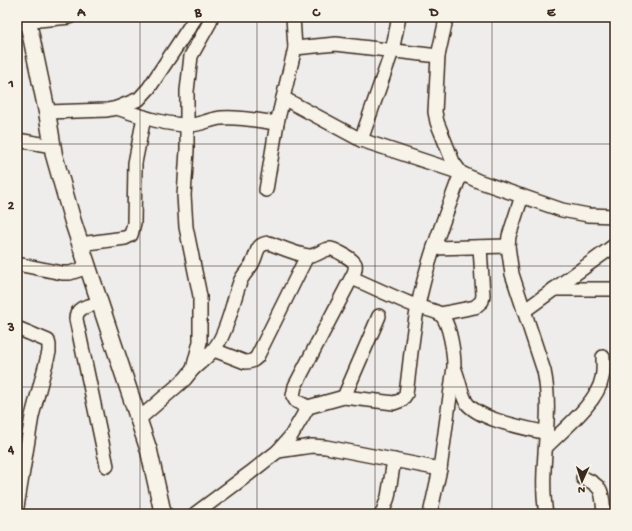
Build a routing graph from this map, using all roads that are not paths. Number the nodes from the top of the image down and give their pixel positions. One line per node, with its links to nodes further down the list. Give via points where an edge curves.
1 (70, 17): 7 (street)
2 (196, 17): 12 (street, via 150,88 139,99)
3 (211, 17): 16 (street, via 191,56)
4 (293, 17): 8 (street)
5 (399, 17): 9 (street)
6 (444, 17): 10 (street, via 445,24)
7 (28, 19): 13 (street)
8 (295, 48): 9 (street, via 336,44); 11 (street)
9 (392, 51): 10 (street); 18 (street)
10 (438, 56): 20 (street, via 434,112 453,162)
11 (283, 98): 15 (street); 18 (street)
12 (117, 108): 13 (street); 14 (street)
13 (47, 112): 19 (street)
14 (144, 117): 16 (street); 24 (street, via 135,163 134,223 131,235)
15 (277, 123): 16 (street, via 221,118); 21 (street)
16 (187, 125): 44 (street, via 184,195 186,227 200,296 200,342)
17 (17, 140): 19 (street)
18 (361, 140): 20 (street)
19 (53, 146): 24 (street)
20 (461, 173): 22 (street); 28 (street)
21 (266, 190)
22 (522, 196): 23 (street, via 562,210 588,215); 26 (street)
23 (615, 216)
24 (80, 244): 31 (street)
25 (615, 245): 33 (street)
26 (508, 246): 27 (street); 37 (street, via 512,274)
27 (480, 247): 28 (street); 38 (street, via 482,301 475,307)
28 (434, 248): 36 (street)
29 (307, 256): 32 (street, via 325,250 336,250 355,263); 41 (street, via 254,361 245,362); 41 (street, via 269,243 259,247 253,262 240,281 226,327)
30 (17, 264): 31 (street, via 62,273)
31 (88, 267): 35 (street)
32 (352, 278): 36 (street); 46 (street, via 295,386 293,396 296,401)
33 (554, 289): 34 (street); 37 (street)
34 (615, 289)
35 (100, 303): 47 (street); 52 (street, via 78,310 76,319)
36 (418, 307): 38 (street); 45 (street, via 406,394 402,400 394,403)
37 (524, 311): 48 (street, via 547,385)
38 (440, 314): 43 (street, via 451,338)
39 (378, 316): 45 (street)
40 (17, 328): 55 (street, via 48,341 49,352 32,416)
41 (214, 350): 44 (street)
42 (604, 357): 49 (street, via 602,378 592,400)
43 (454, 367): 48 (street, via 466,402 473,410 484,416); 53 (street)
44 (193, 369): 47 (street)
45 (344, 397): 46 (street)
46 (308, 406): 50 (street, via 291,436)
47 (139, 419): 58 (street, via 150,451)
48 (547, 433): 49 (street)
49 (546, 447): 62 (street)
50 (278, 450): 51 (street, via 326,446); 59 (street)
51 (394, 460): 53 (street); 60 (street, via 388,497)
52 (107, 466)
53 (440, 469): 61 (street)
54 (583, 478): 63 (street, via 598,486 602,494)
55 (17, 506)
56 (17, 511): 57 (street)
57 (21, 514)
58 (163, 514)
59 (195, 514)
60 (382, 514)
61 (430, 514)
62 (546, 514)
63 (604, 514)

